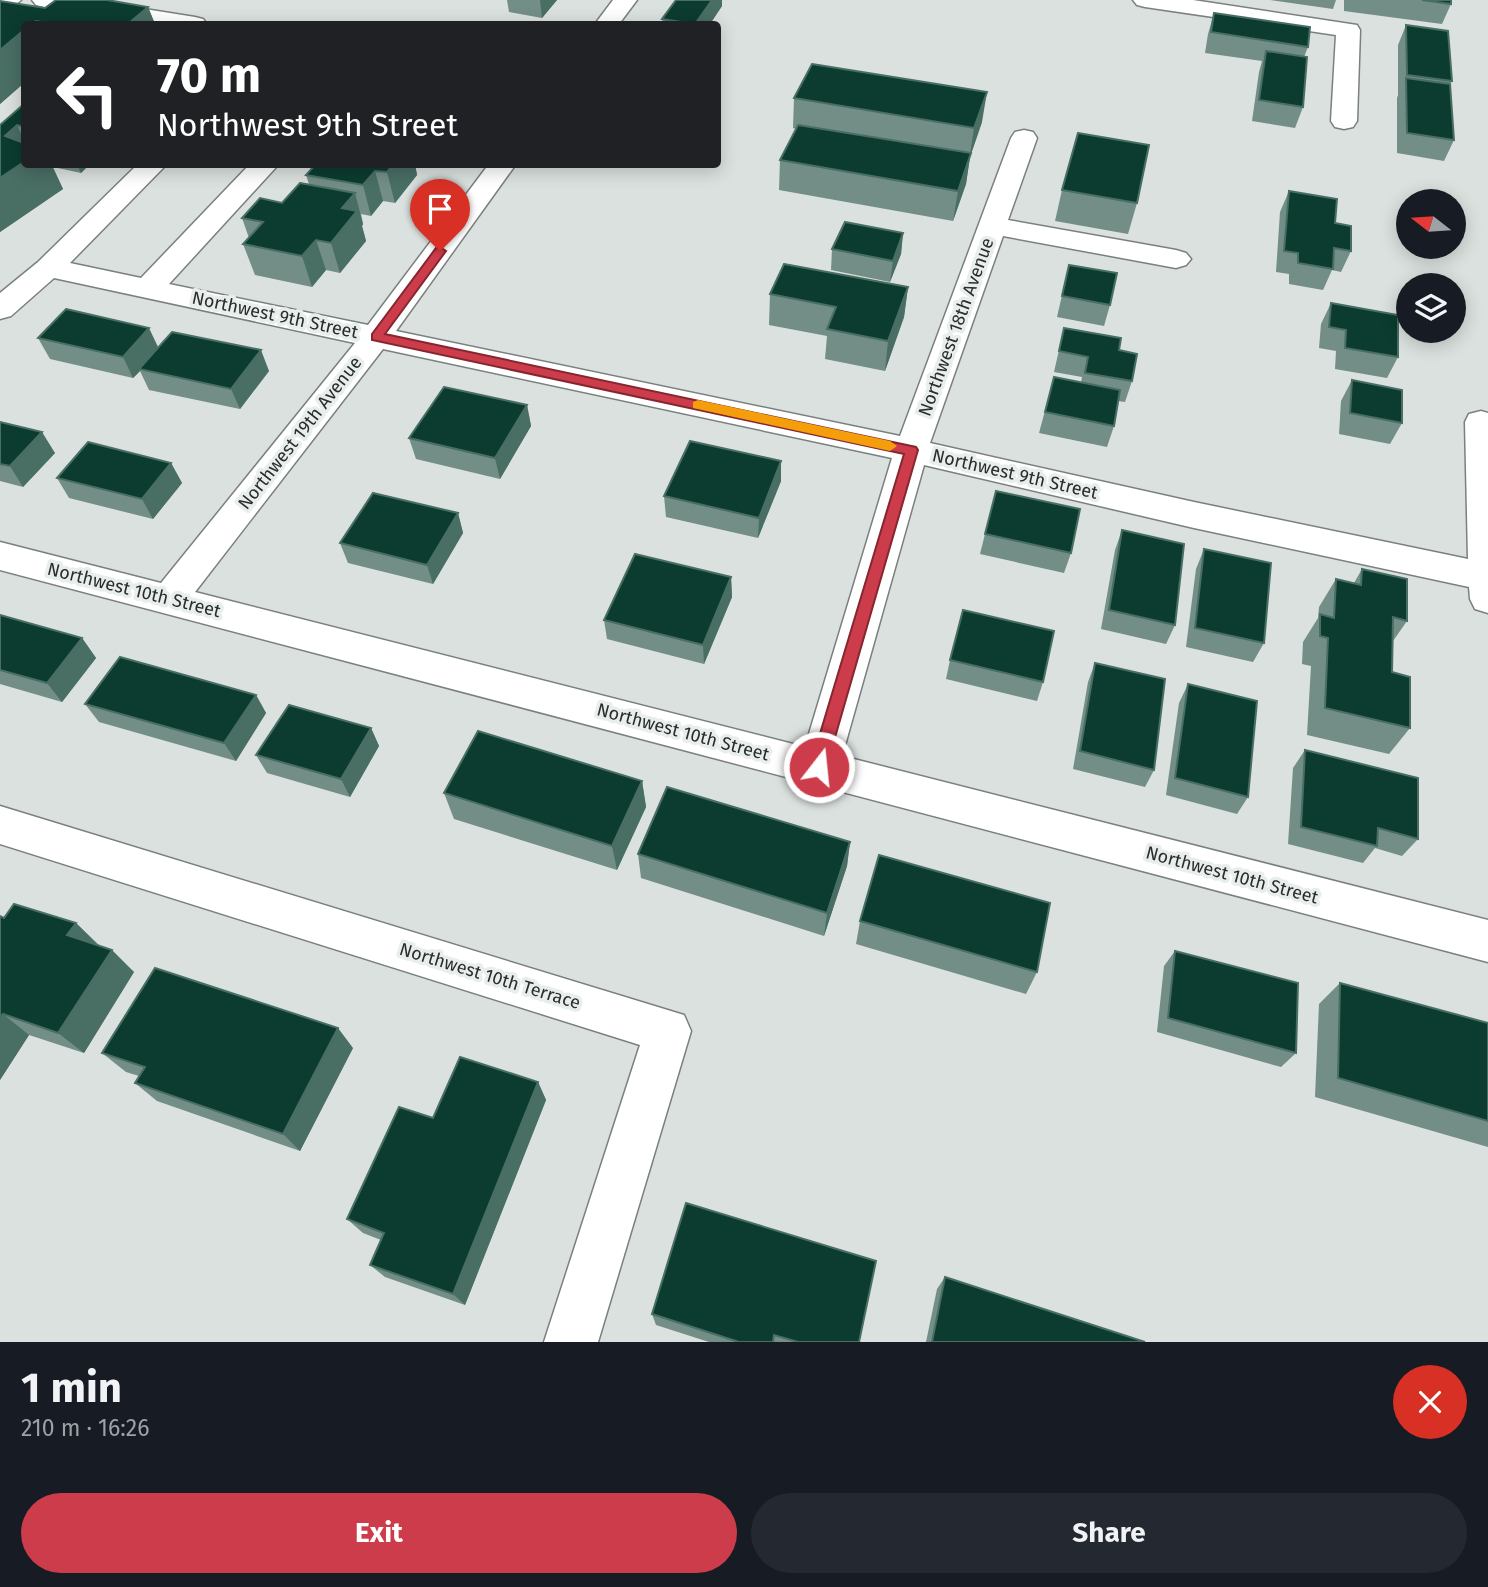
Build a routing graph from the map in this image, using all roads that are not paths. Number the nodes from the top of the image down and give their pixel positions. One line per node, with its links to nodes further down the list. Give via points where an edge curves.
1 (9, 0): 5 (street)
2 (44, 0): 6 (street)
3 (625, 0): 7 (street)
4 (1145, 0): 8 (street, via 1348,30)
5 (0, 7)
6 (176, 21)
7 (609, 21)
8 (1344, 121)
9 (1024, 138): 13 (street)
10 (150, 168): 15 (street)
11 (262, 168): 16 (street)
12 (500, 168): 18 (street, Northwest 19th Avenue)
13 (992, 226): 14 (street, Northwest 18th Avenue); 20 (street, Northwest 18th Avenue)
14 (1176, 259)
15 (48, 268): 16 (street, Northwest 9th Street); 17 (street)
16 (148, 288): 18 (street, Northwest 9th Street)
17 (0, 309)
18 (376, 337): 20 (street, Northwest 9th Street); 23 (street, Northwest 19th Avenue)
19 (1481, 422): 22 (street)
20 (911, 450): 22 (street, Northwest 9th Street); 25 (street, Northwest 18th Avenue)
21 (0, 556): 23 (street, Northwest 10th Street)
22 (1488, 577): 24 (street)
23 (170, 598): 25 (street, Northwest 10th Street)
24 (1488, 599)
25 (819, 767): 27 (street, Northwest 10th Street)
26 (0, 825): 28 (street, Northwest 10th Terrace, via 668,1031)
27 (1488, 941)
28 (571, 1342)

